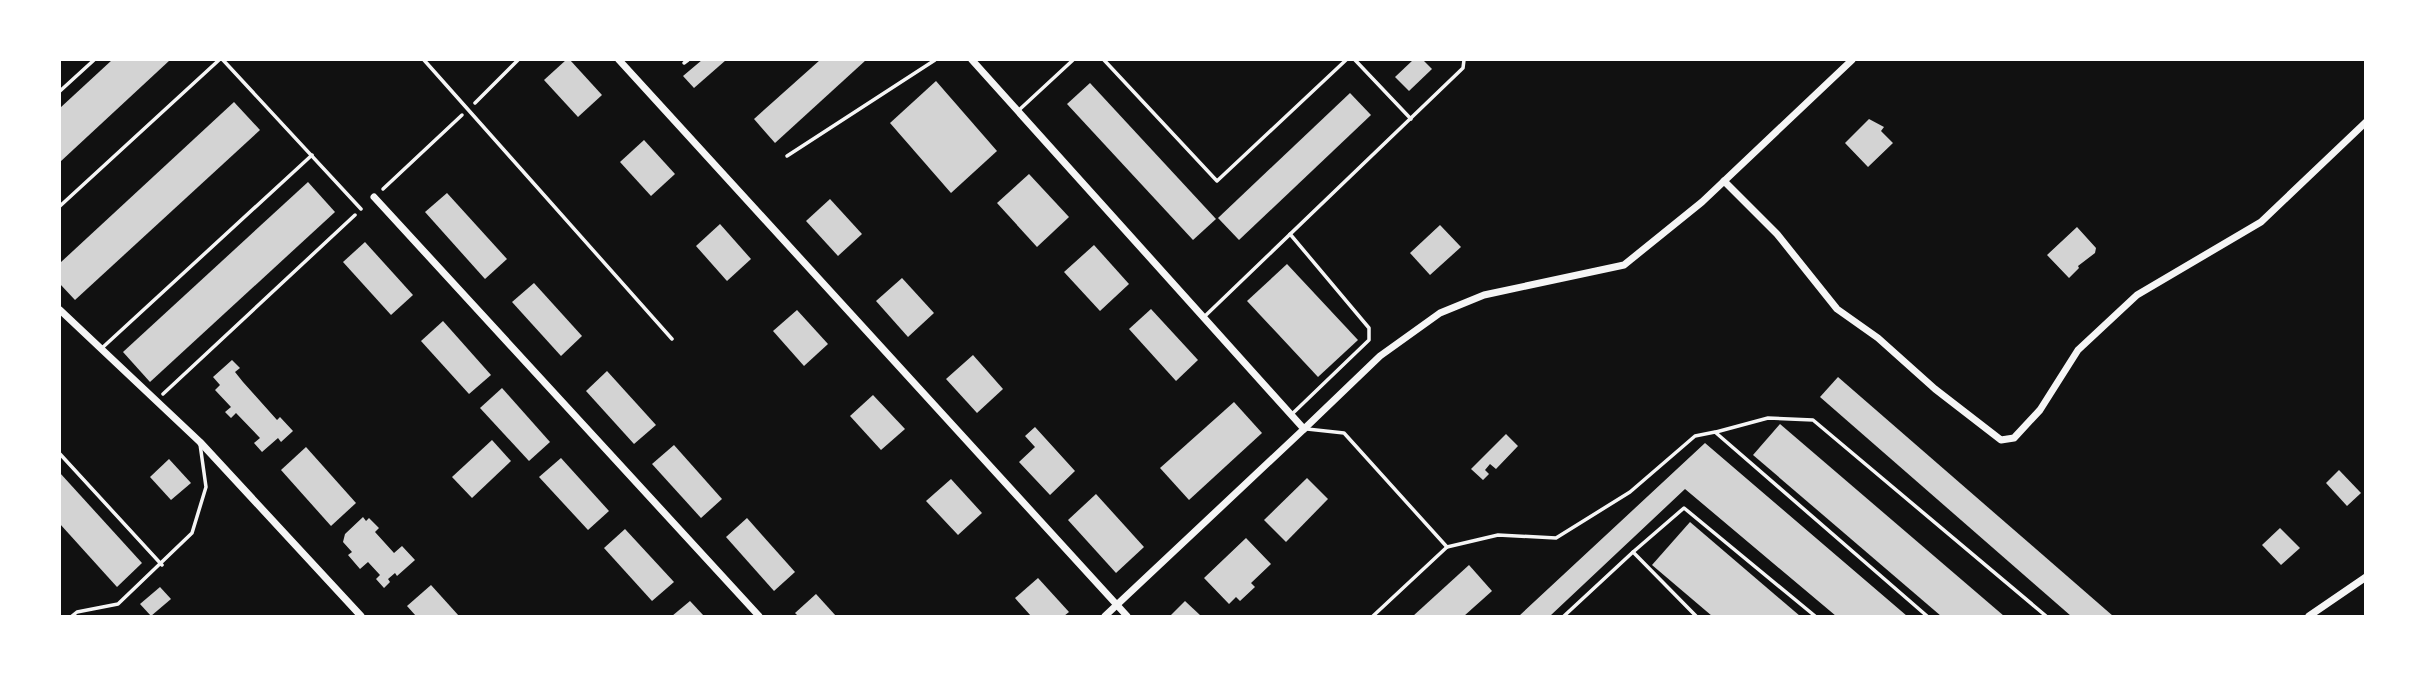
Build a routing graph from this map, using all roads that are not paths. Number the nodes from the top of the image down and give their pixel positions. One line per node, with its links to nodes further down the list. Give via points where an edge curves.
1 (94, 60): 13 (lane)
2 (221, 60): 17 (lane); 21 (lane)
3 (424, 60): 26 (lane)
4 (619, 60): 37 (street)
5 (935, 60): 18 (lane)
6 (972, 60): 14 (street)
7 (1073, 60): 14 (lane)
8 (1104, 60): 9 (lane, via 1217,181)
9 (1346, 60)
10 (1355, 60): 15 (lane)
11 (1464, 60): 15 (lane, via 1463,68)
12 (1852, 60): 19 (street)
13 (60, 91)
14 (1018, 111): 25 (street)
15 (1411, 120): 23 (lane)
16 (2365, 122): 19 (street, via 2261,222 2137,295 2078,350 2040,410 2014,438 2001,440 1837,309 1777,234)
17 (312, 155): 22 (lane); 27 (lane)
18 (787, 156)
19 (1724, 181): 29 (street, via 1624,265 1483,295 1440,313 1380,356)
20 (374, 197): 41 (street)
21 (60, 206)
22 (361, 209)
23 (1290, 234): 25 (lane); 28 (lane, via 1369,328 1369,340)
24 (60, 310): 27 (street)
25 (1203, 317): 28 (street)
26 (672, 339)
27 (100, 350): 31 (street)
28 (1292, 415): 29 (street)
29 (1304, 429): 33 (lane, via 1343,433); 37 (street)
30 (1715, 432): 33 (lane, via 1695,436 1630,492 1556,538 1498,535); 48 (lane); 49 (lane, via 1768,418 1813,420)
31 (200, 442): 35 (lane, via 206,487 192,533); 40 (street)
32 (60, 454): 35 (lane)
33 (1447, 547): 44 (lane)
34 (1633, 552): 45 (lane); 46 (lane); 47 (lane, via 1685,508)
35 (162, 565): 39 (lane, via 118,604)
36 (2365, 577): 38 (street)
37 (1117, 606): 42 (street); 43 (street)
38 (2313, 616)
39 (72, 617)
40 (361, 617)
41 (759, 617)
42 (1105, 617)
43 (1127, 617)
44 (1373, 617)
45 (1564, 617)
46 (1696, 617)
47 (1815, 617)
48 (1927, 617)
49 (2046, 617)

